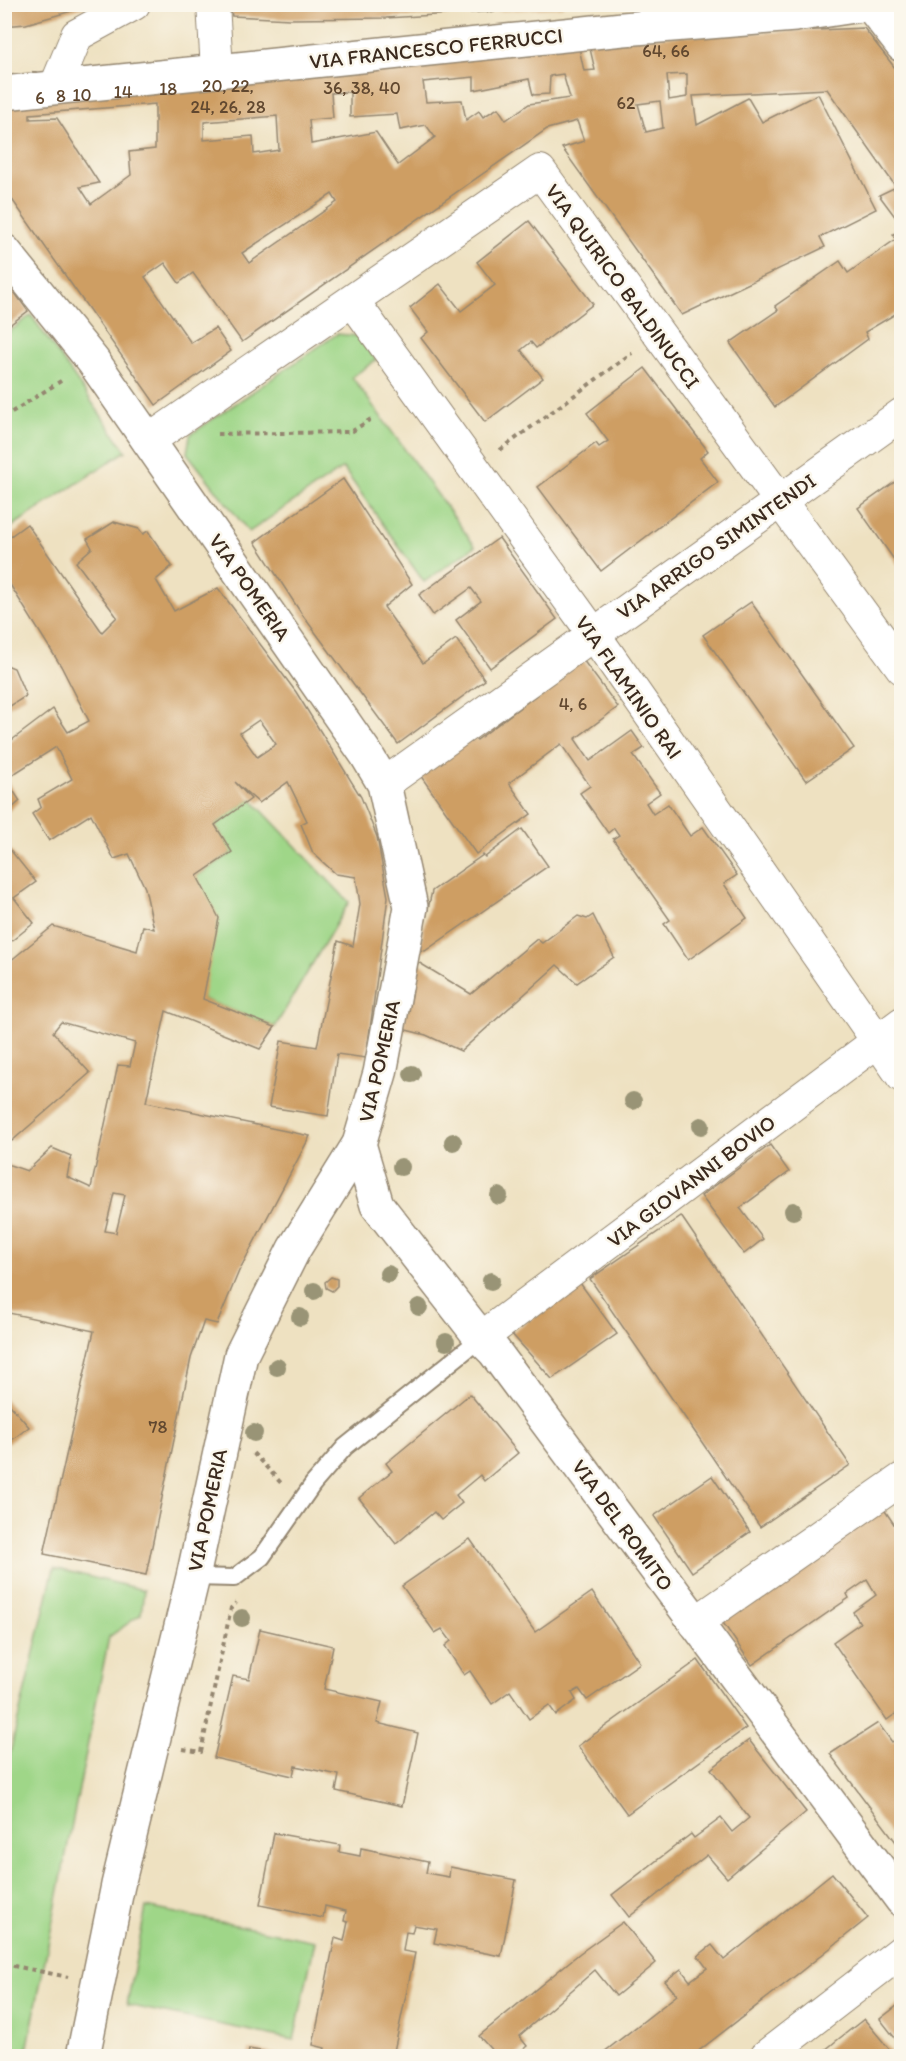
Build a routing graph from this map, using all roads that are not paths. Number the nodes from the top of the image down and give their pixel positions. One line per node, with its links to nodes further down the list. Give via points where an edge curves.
1 (134, 4): 6 (street, via 77,35)
2 (213, 4): 5 (street)
3 (869, 4): 4 (street); 5 (street, VIA FRANCESCO FERRUCCI, via 795,15)
4 (902, 45)
5 (217, 70): 6 (street, VIA FRANCESCO FERRUCCI)
6 (56, 88): 7 (street, VIA FRANCESCO FERRUCCI)
7 (4, 93)
8 (4, 251): 11 (street, VIA POMERIA, via 93,361)
9 (353, 302): 11 (street, VIA QUIRICO BALDINUCCI); 12 (street, VIA QUIRICO BALDINUCCI, via 540,171); 13 (street, VIA FLAMINIO RAI)
10 (902, 414): 12 (street, VIA ARRIGO SIMINTENDI)
11 (148, 441): 15 (street, VIA POMERIA)
12 (778, 502): 13 (street, VIA ARRIGO SIMINTENDI); 14 (street, VIA QUIRICO BALDINUCCI)
13 (593, 633): 15 (street, VIA ARRIGO SIMINTENDI); 16 (street, VIA FLAMINIO RAI)
14 (902, 668)
15 (384, 784): 18 (street, VIA POMERIA, via 411,907 380,1073)
16 (890, 1032): 17 (street, VIA FLAMINIO RAI); 19 (street, VIA GIOVANNI BOVIO)
17 (902, 1076)
18 (359, 1144): 19 (street, VIA DEL ROMITO, via 377,1205); 21 (street, VIA POMERIA, via 294,1249 241,1355)
19 (481, 1338): 21 (lane, via 345,1447 262,1557 234,1578); 22 (street, VIA DEL ROMITO)
20 (902, 1479): 22 (street)
21 (193, 1577): 25 (street, VIA POMERIA, via 118,1885)
22 (695, 1623): 23 (street, VIA DEL ROMITO)
23 (902, 1900)
24 (902, 1951): 26 (street)
25 (82, 2056)
26 (766, 2056)

